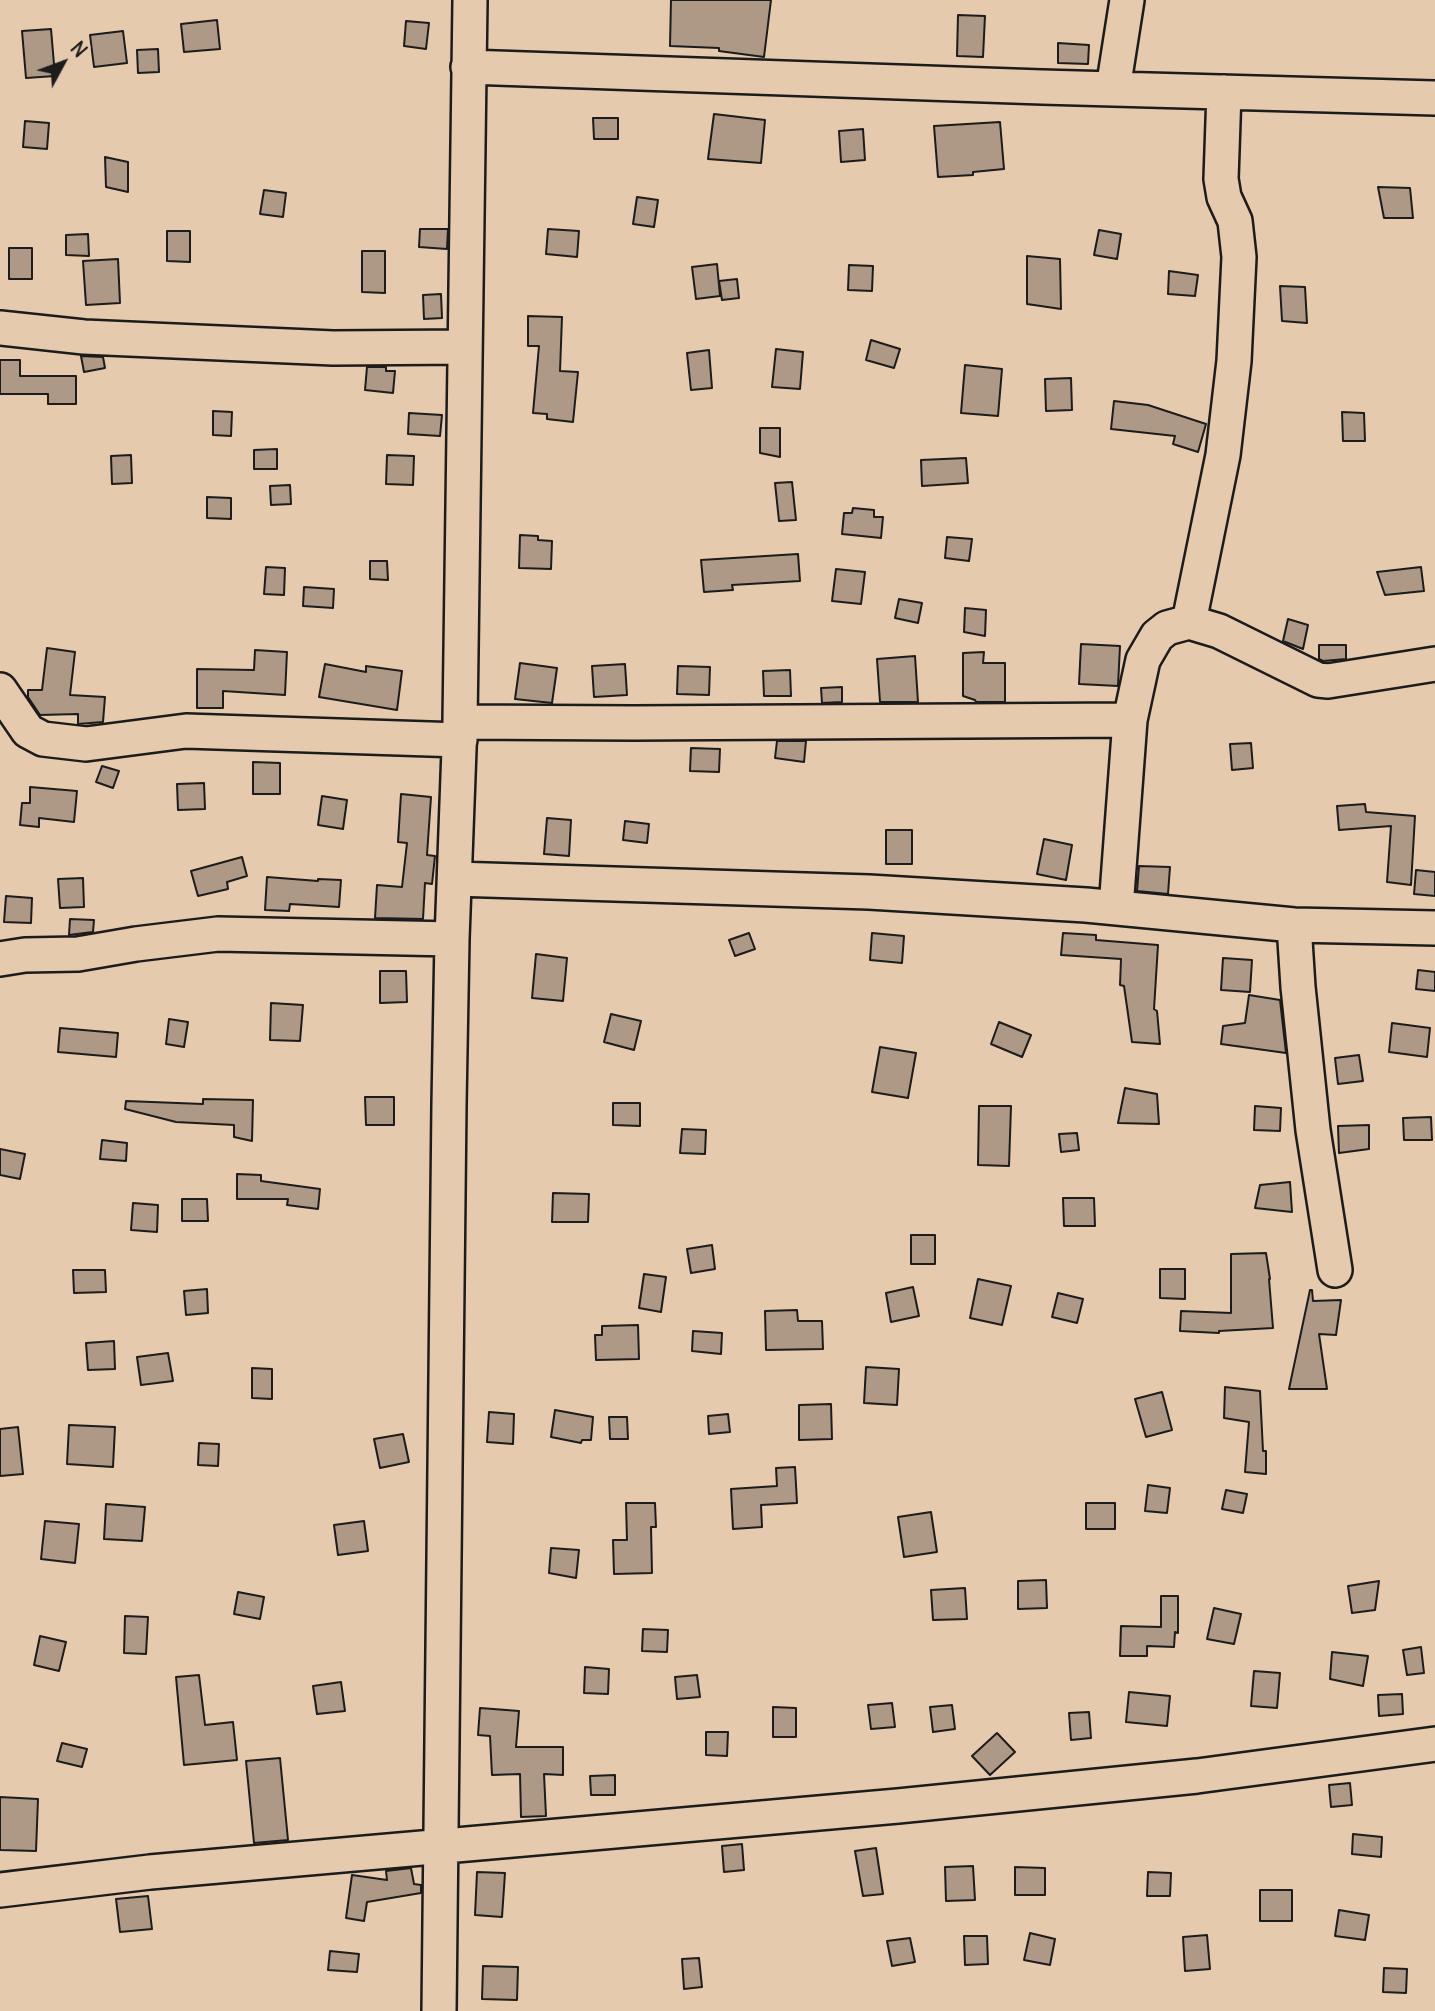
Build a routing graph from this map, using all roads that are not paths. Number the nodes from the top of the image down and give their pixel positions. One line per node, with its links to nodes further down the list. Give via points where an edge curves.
1 (470, 0): 3 (street)
2 (1127, 0): 4 (street)
3 (468, 67): 4 (street); 8 (street)
4 (1113, 89): 5 (street)
5 (1224, 92): 6 (street); 9 (street, via 1221,180 1235,221 1239,257 1234,360 1223,455)
6 (1435, 98)
7 (0, 328): 8 (street, via 85,337 333,348)
8 (465, 347): 13 (street)
9 (1189, 622): 10 (street, via 1318,680); 12 (street, via 1157,636 1143,660)
10 (1435, 664)
11 (0, 690): 13 (street, via 28,731 43,739 86,744 186,731)
12 (1130, 719): 13 (street, via 633,723); 15 (street)
13 (460, 731): 14 (street)
14 (455, 879): 15 (street, via 869,892); 18 (street)
15 (1116, 908): 16 (street)
16 (1294, 925): 17 (street); 20 (street, via 1313,1130)
17 (1435, 928)
18 (452, 939): 19 (street, via 218,934 78,954); 22 (street)
19 (0, 959)
20 (1335, 1270)
21 (1435, 1744): 22 (street, via 1170,1779)
22 (440, 1846): 23 (street); 24 (street)
23 (0, 1890)
24 (439, 2011)

